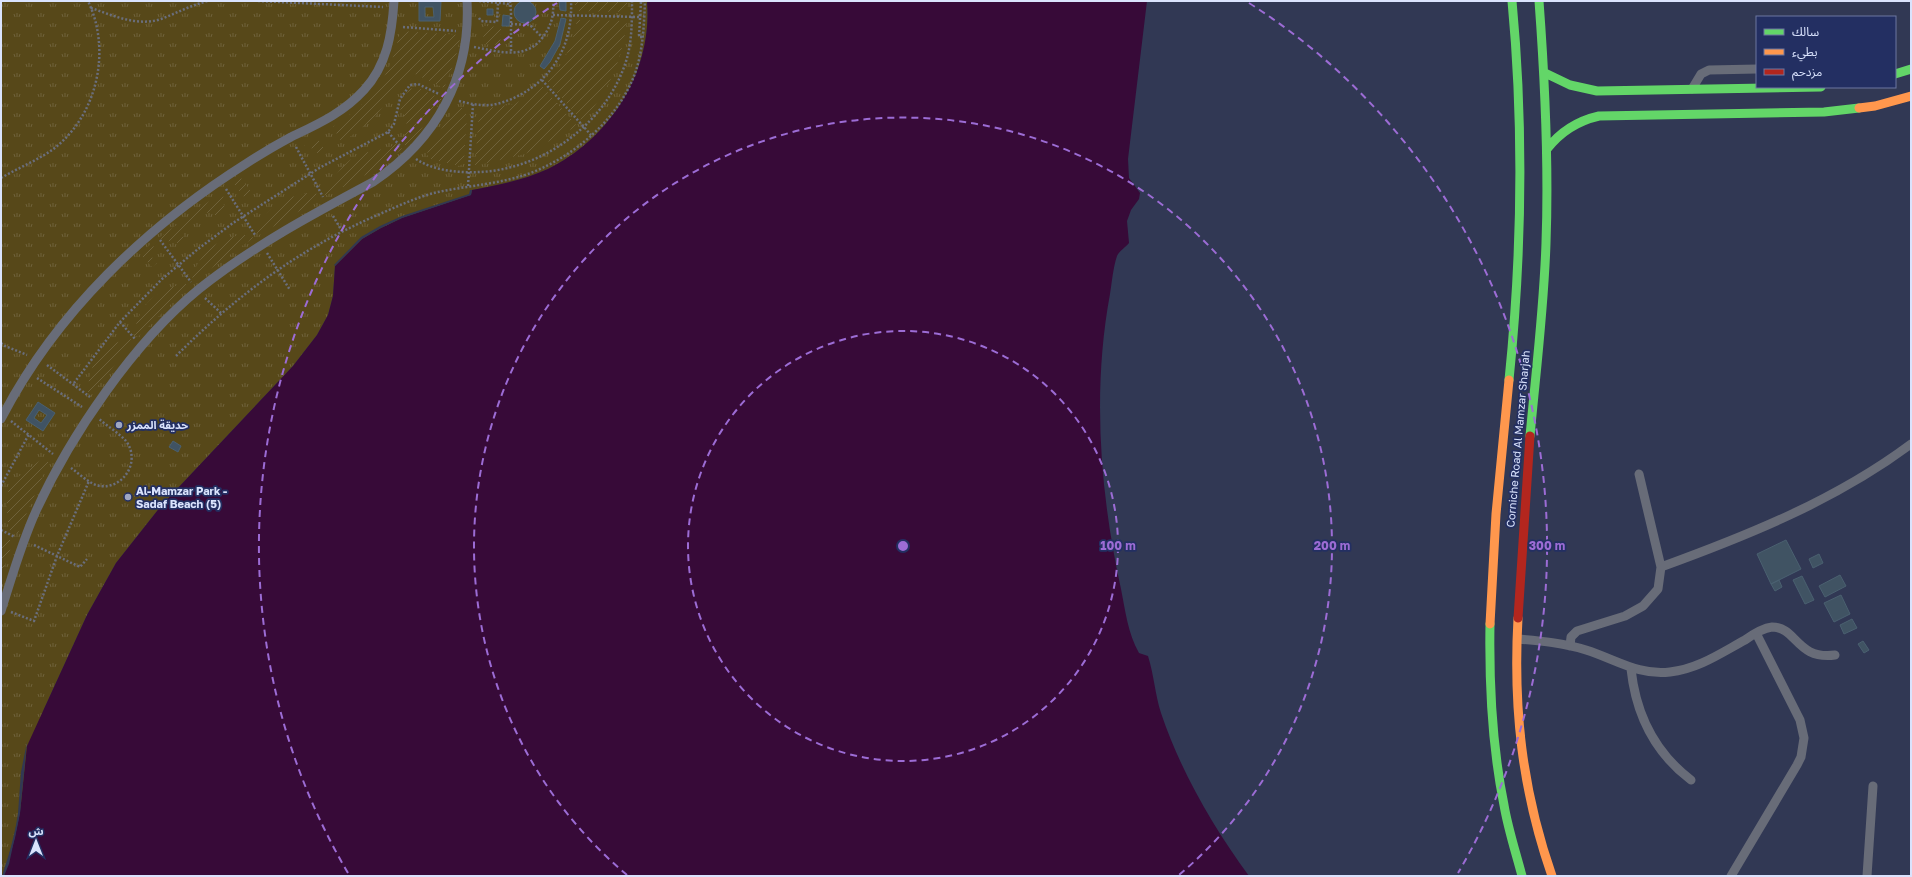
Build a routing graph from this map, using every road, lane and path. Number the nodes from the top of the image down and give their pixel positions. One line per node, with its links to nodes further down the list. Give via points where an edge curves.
1 (88, 1): 16 (path)
2 (208, 1): 16 (path, via 159,19 145,21 118,18)
3 (258, 1): 12 (path)
4 (467, 1): 25 (lane)
5 (479, 1): 13 (path); 17 (path)
6 (553, 1): 18 (path)
7 (571, 1): 19 (path)
8 (632, 1): 21 (path)
9 (644, 1): 22 (path, via 641,1); 26 (path)
10 (1512, 1): 82 (street, Corniche Road Al Mamzar Sharjah, via 1521,137 1520,244 1497,493 1491,687 1497,764 1510,836)
11 (1538, 1): 32 (street, Corniche Road Al Mamzar Sharjah)
12 (330, 3): 15 (path)
13 (498, 3): 14 (path); 20 (path, via 497,22 481,21)
14 (510, 3): 23 (path)
15 (394, 4): 24 (lane)
16 (91, 8): 48 (path, via 97,33 99,63 95,88 84,114 52,150)
17 (479, 9)
18 (553, 15): 19 (path); 27 (path)
19 (572, 16): 21 (path); 34 (path, via 562,53)
20 (479, 17)
21 (632, 17): 22 (path); 40 (path, via 629,47 620,76 600,108)
22 (640, 17): 26 (path, via 639,37)
23 (512, 24): 27 (path, via 530,25); 29 (path)
24 (393, 26): 25 (path); 43 (lane, via 382,65 366,89 331,118)
25 (468, 32): 28 (lane)
26 (642, 37): 42 (path, via 631,82 614,110)
27 (543, 38): 29 (path, via 531,50)
28 (466, 46): 29 (path); 38 (lane)
29 (512, 52)
30 (1756, 69): 36 (lane, via 1709,70 1701,74)
31 (1911, 69): 33 (street)
32 (1545, 73): 36 (street, via 1570,85 1597,91); 44 (street, Corniche Road Al Mamzar Sharjah)
33 (1896, 74)
34 (542, 80): 39 (path, via 507,101); 40 (path)
35 (1756, 88): 36 (street)
36 (1692, 89)
37 (1911, 96): 44 (street, via 1875,106 1824,112 1599,116 1569,126)
38 (450, 99): 39 (path); 41 (path, via 412,83 400,99 394,124); 45 (lane, via 432,126)
39 (473, 104): 46 (path)
40 (583, 127): 42 (path); 46 (path, via 552,151 521,166)
41 (388, 132): 45 (path); 47 (path)
42 (591, 135): 49 (path, via 558,160 534,171 506,180)
43 (291, 138): 47 (path); 51 (lane, via 190,201)
44 (1547, 149): 76 (street, Corniche Road Al Mamzar Sharjah, via 1544,279)
45 (408, 154): 46 (path, via 432,167); 50 (lane, via 373,182)
46 (469, 173): 49 (path)
47 (310, 174): 50 (path); 53 (path, via 213,236)
48 (1, 178)
49 (468, 186): 52 (path, via 403,204)
50 (328, 206): 52 (path); 54 (lane, via 261,244)
51 (153, 231): 53 (path); 60 (lane, via 99,283)
52 (342, 231): 55 (path, via 277,270)
53 (178, 265): 54 (path); 56 (path)
54 (198, 290): 55 (path); 58 (lane)
55 (221, 313): 59 (path)
56 (120, 322): 58 (path); 61 (path)
57 (1, 343): 60 (path)
58 (142, 347): 62 (lane)
59 (176, 356)
60 (38, 359): 61 (path); 63 (lane)
61 (74, 383): 62 (path)
62 (98, 403): 70 (lane, via 49,484)
63 (1, 418)
64 (29, 434): 68 (path)
65 (1911, 444): 73 (lane, via 1854,482 1803,509 1757,530)
66 (1639, 474): 73 (lane)
67 (88, 481): 71 (path)
68 (1, 486)
69 (1, 530): 70 (path)
70 (24, 541): 71 (path); 74 (lane)
71 (57, 556): 72 (path, via 80,566); 74 (path, via 34,621)
72 (87, 559)
73 (1661, 566): 77 (lane, via 1658,589 1649,601 1624,616 1577,631 1571,637)
74 (1, 610)
75 (1756, 633): 78 (lane, via 1768,628 1780,628 1809,652 1822,656); 79 (lane, via 1706,662 1688,669 1657,673); 84 (lane, via 1800,720 1804,743 1801,756)
76 (1514, 638): 77 (lane); 83 (street, Corniche Road Al Mamzar Sharjah, via 1523,763 1538,832)
77 (1570, 646): 79 (lane)
78 (1835, 655)
79 (1631, 669): 80 (lane, via 1639,709 1651,737 1669,761)
80 (1691, 780)
81 (1873, 786): 85 (lane)
82 (1522, 876)
83 (1552, 876)
84 (1731, 876)
85 (1867, 876)

